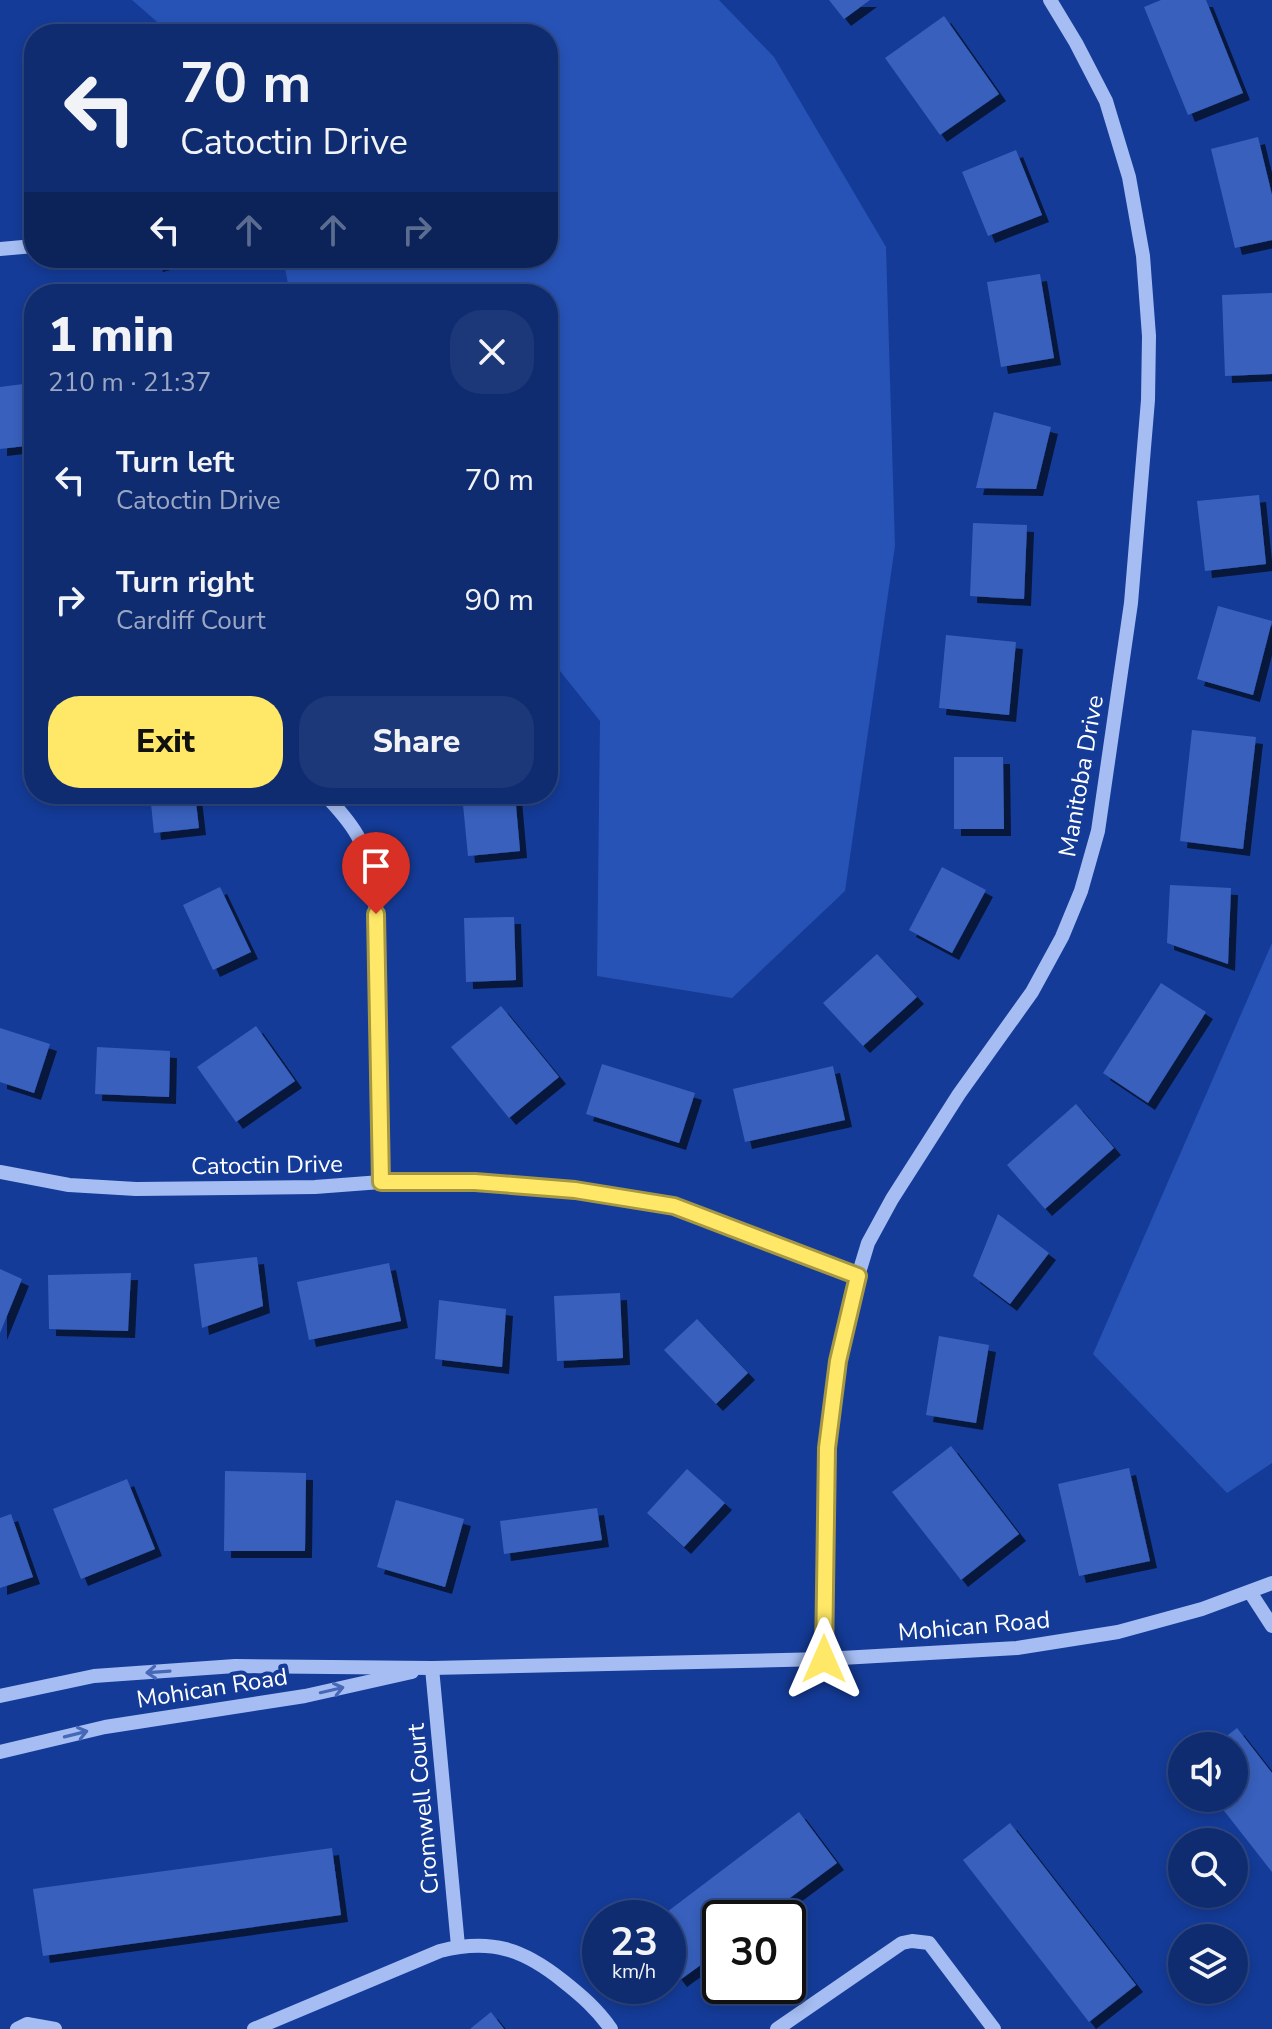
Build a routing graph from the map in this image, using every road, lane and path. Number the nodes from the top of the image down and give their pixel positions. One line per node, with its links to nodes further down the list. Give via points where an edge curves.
1 (1050, 0): 7 (street, Manitoba Drive, via 1106,101 1129,177 1143,256 1149,336 1131,603 1098,831 1062,937 1032,992 892,1199 868,1243)
2 (24, 247): 3 (street)
3 (0, 249)
4 (334, 804): 6 (street, via 351,821 367,851 375,884)
5 (0, 1172): 6 (street, Catoctin Drive, via 69,1185 136,1189)
6 (381, 1182): 7 (street, Catoctin Drive, via 475,1182 674,1206)
7 (858, 1276): 11 (street, Manitoba Drive, via 838,1361 827,1448)
8 (1272, 1583): 9 (street, Mohican Road)
9 (1250, 1592): 10 (street); 11 (street, Mohican Road, via 1118,1632 1017,1648)
10 (1272, 1626)
11 (824, 1659): 12 (street, Mohican Road)
12 (432, 1668): 13 (street, Mohican Road, one-way to 13, via 235,1666 94,1676); 14 (street, Mohican Road, one-way to 12, via 105,1727 305,1696); 15 (street, Cromwell Court)
13 (0, 1696)
14 (0, 1752)
15 (458, 1946): 18 (street); 19 (street, via 516,1951 539,1962 595,2007)
16 (17, 2029): 17 (street, via 27,2024)
17 (55, 2029)
18 (254, 2029)
19 (611, 2029)
20 (777, 2029): 21 (street, via 859,1970 912,1941 929,1943)
21 (994, 2029)

